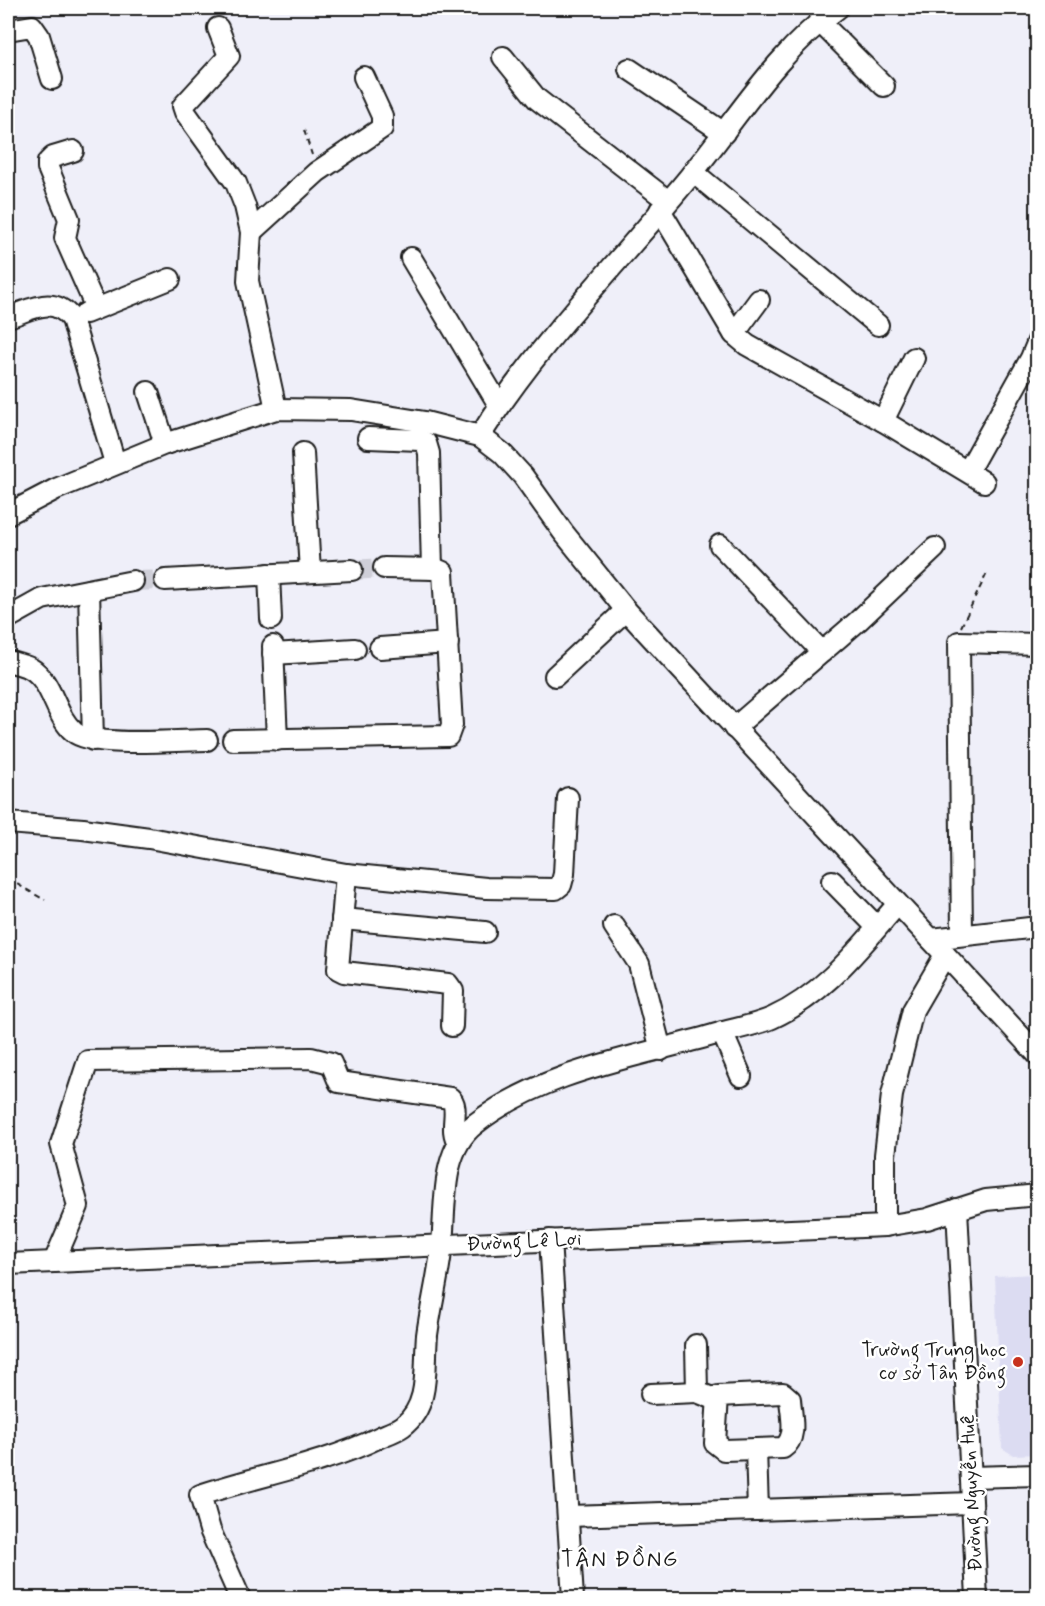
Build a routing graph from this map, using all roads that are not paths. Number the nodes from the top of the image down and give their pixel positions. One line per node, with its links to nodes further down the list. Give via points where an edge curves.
1 (838, 8): 2 (street)
2 (819, 21): 9 (street); 10 (street, via 767,77)
3 (218, 28): 14 (street, via 230,56 183,106 236,183)
4 (8, 30): 8 (street, via 32,26 39,36)
5 (503, 57): 13 (street, via 537,99)
6 (629, 69): 10 (street)
7 (364, 77): 14 (street, via 382,116 382,128 317,172)
8 (52, 79)
9 (884, 86)
10 (724, 133): 12 (street)
11 (73, 151): 18 (street, via 53,157 48,168 69,219 65,238)
12 (693, 172): 13 (street); 21 (street)
13 (664, 206): 22 (street); 26 (street)
14 (251, 232): 27 (street, via 248,281)
15 (411, 258): 26 (street)
16 (170, 279): 18 (street)
17 (759, 300): 22 (street)
18 (96, 308): 20 (street)
19 (8, 317): 20 (street, via 52,304 64,309)
20 (72, 319): 33 (street)
21 (878, 325)
22 (734, 334): 28 (street, via 775,362)
23 (1038, 341): 28 (street, via 976,477)
24 (914, 358): 28 (street)
25 (148, 392): 31 (street)
26 (499, 405): 29 (street)
27 (276, 409): 29 (street, via 351,410); 31 (street)
28 (883, 421)
29 (480, 436): 45 (street, via 523,476)
30 (368, 438): 38 (street, via 426,443)
31 (165, 444): 33 (street)
32 (303, 453): 40 (street)
33 (115, 463): 34 (street)
34 (8, 514)
35 (720, 545): 52 (street)
36 (935, 549): 52 (street)
37 (384, 568): 38 (street)
38 (432, 569): 48 (street, via 443,572 446,580)
39 (352, 570): 40 (street)
40 (310, 572): 41 (street)
41 (269, 574): 42 (street); 47 (street)
42 (165, 580)
43 (133, 581): 44 (street)
44 (89, 590): 46 (street, via 42,599); 56 (street)
45 (626, 610): 54 (street); 55 (street)
46 (8, 618)
47 (271, 619)
48 (448, 644): 50 (street); 59 (street, via 452,725 448,736)
49 (1038, 644): 70 (street, via 959,642)
50 (380, 648)
51 (355, 649): 59 (street, via 273,650)
52 (822, 652): 55 (street)
53 (8, 661): 56 (street, via 41,677 58,711 75,733)
54 (555, 676)
55 (734, 728): 64 (street)
56 (93, 740): 57 (street)
57 (207, 740)
58 (233, 740): 59 (street)
59 (277, 740)
60 (568, 798): 62 (street, via 564,874 556,889 486,888)
61 (8, 824): 62 (street, via 149,838)
62 (346, 874): 65 (street)
63 (832, 881): 67 (street)
64 (897, 904): 67 (street); 71 (street)
65 (342, 919): 69 (street); 73 (street, via 338,969 448,984 453,991)
66 (614, 926): 75 (street, via 639,964)
67 (877, 927): 74 (street, via 814,993 771,1018)
68 (1038, 927): 70 (street)
69 (485, 932)
70 (962, 934): 71 (street)
71 (931, 939): 72 (street)
72 (945, 955): 76 (street); 81 (street, via 913,1010 892,1095 885,1155)
73 (452, 1026)
74 (722, 1032): 75 (street); 77 (street)
75 (661, 1050): 78 (street, via 568,1074 504,1104 472,1125)
76 (1038, 1055)
77 (741, 1076)
78 (458, 1142): 83 (street, via 449,1170); 84 (street, via 453,1133 454,1100 339,1082 329,1062 88,1061 61,1144 78,1206)
79 (1038, 1195): 80 (street, Đường Lê Lợi, via 986,1200)
80 (957, 1209): 81 (street, Đường Lê Lợi); 92 (street, Đường Nguyễn Huệ)
81 (885, 1226): 82 (street, Đường Lê Lợi)
82 (550, 1240): 83 (street, Đường Lê Lợi); 95 (street)
83 (442, 1246): 84 (street, Đường Lê Lợi); 96 (street, via 427,1337 425,1389 417,1410 403,1426 348,1453 200,1495 210,1530)
84 (54, 1262): 85 (street, Đường Lê Lợi)
85 (8, 1264)
86 (696, 1345): 87 (street)
87 (698, 1392): 88 (street); 89 (street)
88 (651, 1394)
89 (717, 1400): 90 (street, via 718,1447); 90 (street, via 722,1394 788,1395 792,1438 789,1444 783,1448)
90 (756, 1449): 94 (street)
91 (1038, 1475): 92 (street)
92 (971, 1477): 93 (street, Đường Nguyễn Huệ)
93 (972, 1503): 94 (street); 98 (street, Đường Nguyễn Huệ)
94 (758, 1509): 95 (street)
95 (569, 1516): 97 (street)
96 (240, 1599)
97 (573, 1599)
98 (977, 1599)

